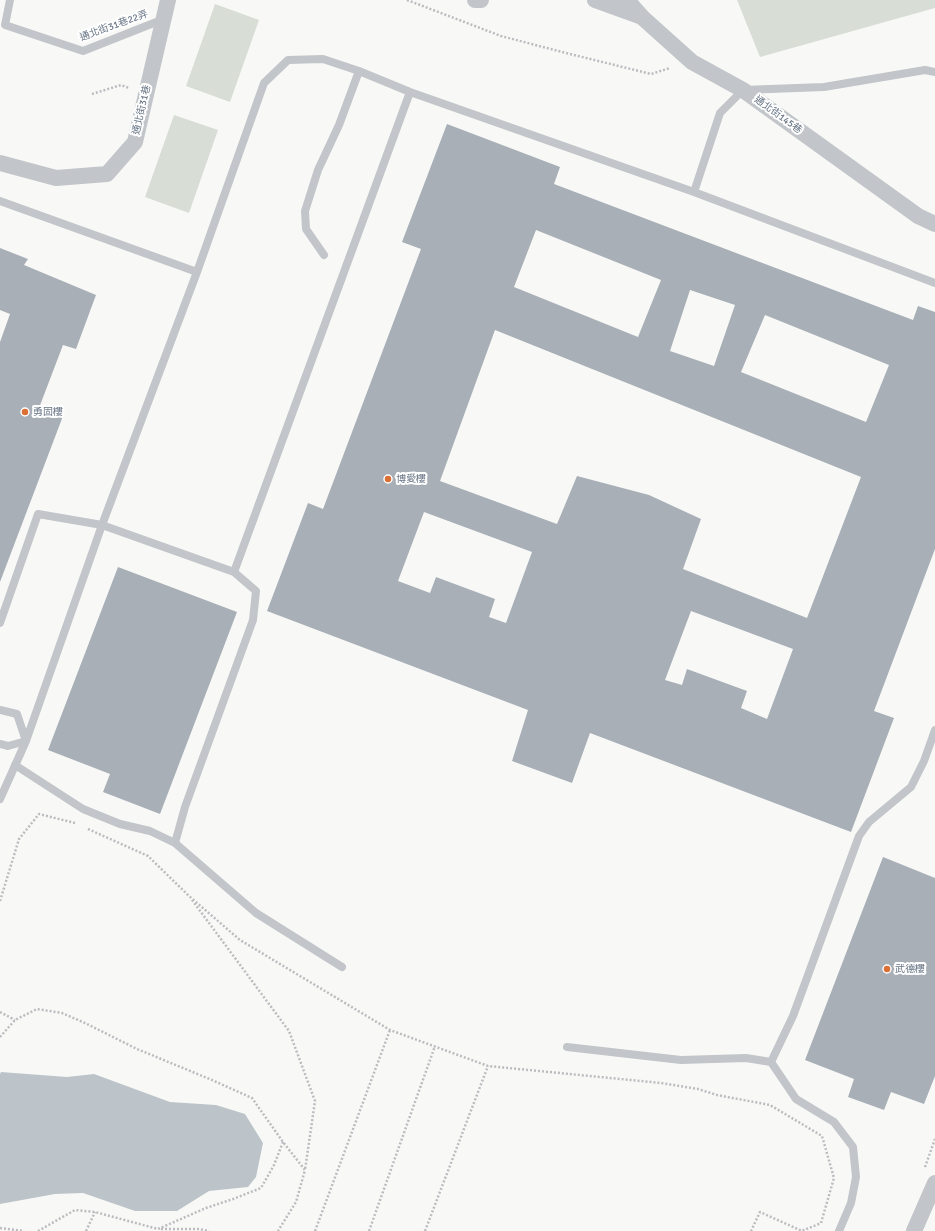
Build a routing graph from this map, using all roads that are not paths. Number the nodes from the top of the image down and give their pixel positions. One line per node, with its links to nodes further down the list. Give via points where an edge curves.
1 (10, 0): 8 (lane, 通北街31巷22弄, via 5,25 83,51)
2 (168, 0): 8 (street, 通北街31巷)
3 (476, 0): 4 (street)
4 (481, 0)
5 (596, 0): 7 (street)
6 (627, 0): 7 (street, 通北街145巷)
7 (643, 18): 11 (street, 通北街145巷, via 692,62)
8 (164, 19): 13 (street, 通北街31巷, via 135,142 107,174 56,178)
9 (359, 71): 12 (lane); 17 (lane, via 339,125 318,170 305,211 306,229); 18 (lane, via 323,59 288,60 264,82)
10 (935, 72): 11 (lane, via 924,70 824,87)
11 (743, 90): 14 (lane, via 720,112); 16 (street, 通北街145巷, via 918,216)
12 (410, 92): 14 (lane); 21 (lane)
13 (0, 163)
14 (694, 192): 19 (lane)
15 (0, 201): 18 (lane)
16 (935, 224)
17 (324, 255)
18 (197, 272): 20 (lane)
19 (935, 283)
20 (102, 525): 21 (lane); 22 (lane, via 38,514); 25 (lane)
21 (234, 572): 29 (lane, via 256,590 253,620 185,807)
22 (0, 623)
23 (0, 710): 25 (lane, via 16,714)
24 (935, 730): 32 (lane, via 911,787 869,822 859,836 793,1016)
25 (26, 741): 26 (lane, via 8,746); 27 (lane)
26 (0, 744)
27 (15, 765): 28 (lane); 29 (lane, via 83,809 120,824 150,831)
28 (0, 799)
29 (175, 843): 30 (lane, via 256,913)
30 (342, 967)
31 (567, 1047): 32 (lane, via 681,1060 746,1058)
32 (771, 1062): 34 (lane, via 796,1098 834,1122 853,1147 856,1177 850,1203)
33 (935, 1182): 35 (street)
34 (838, 1231)
35 (914, 1231)

